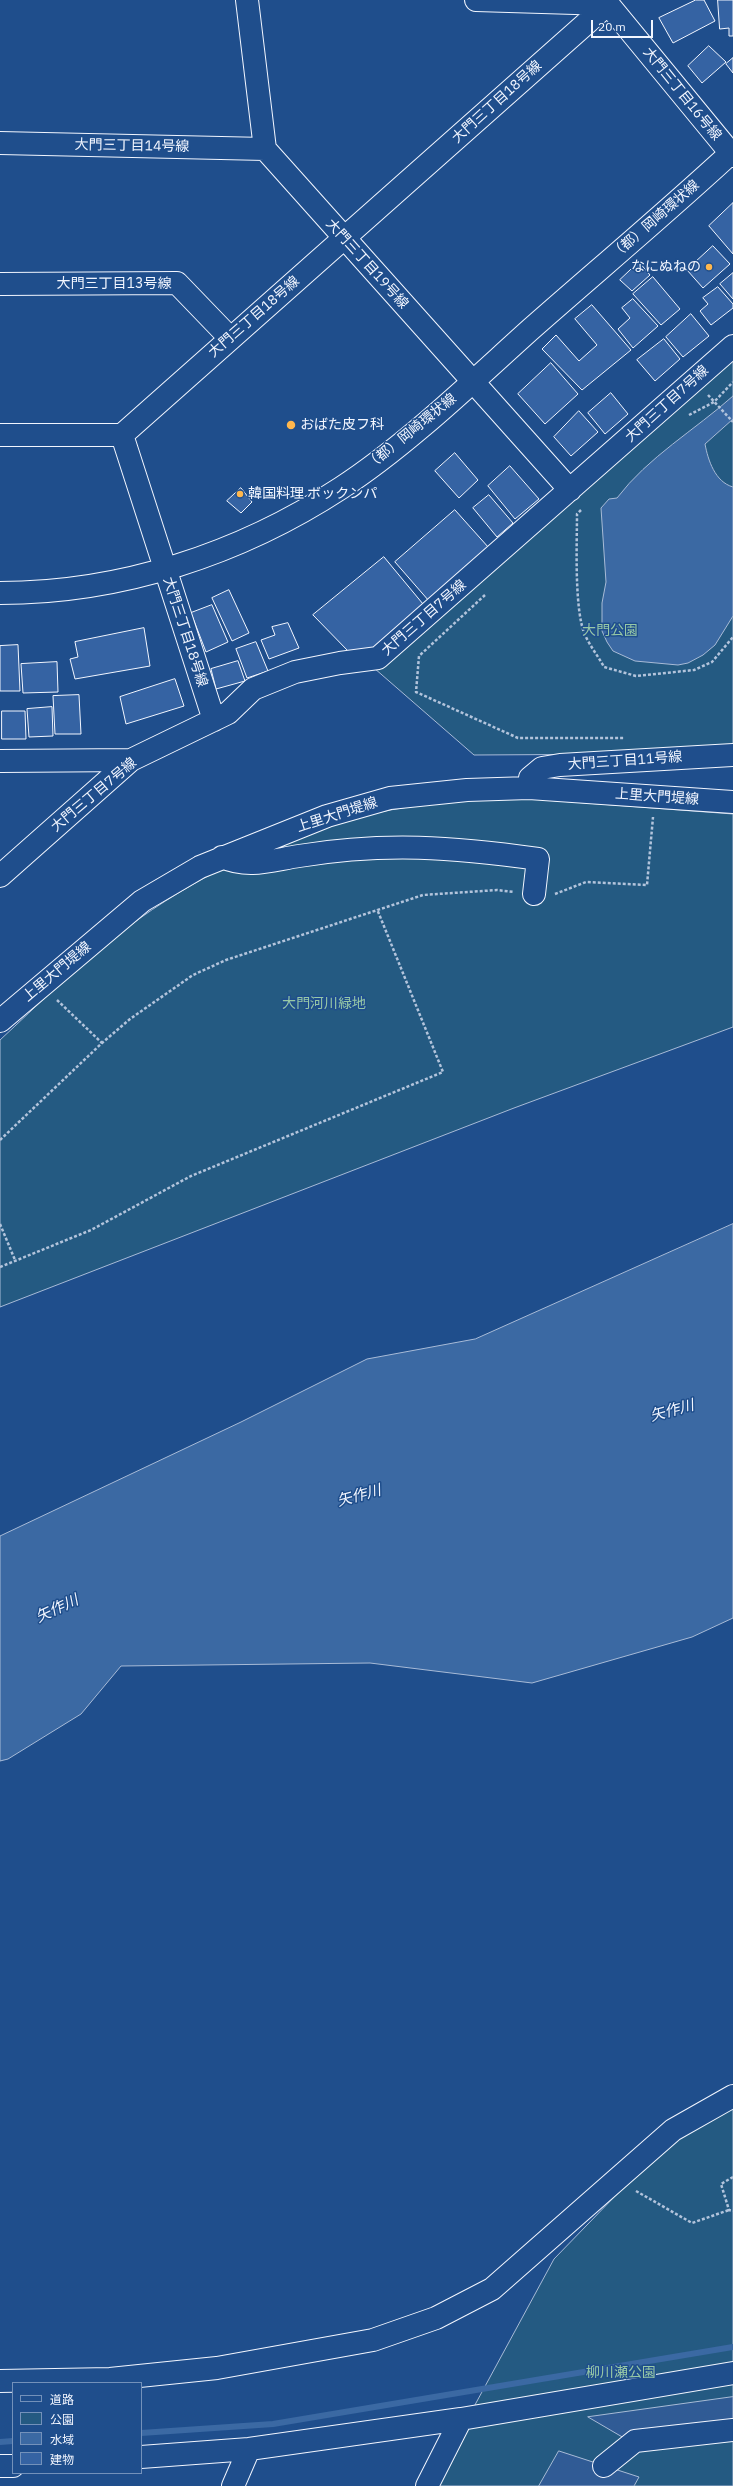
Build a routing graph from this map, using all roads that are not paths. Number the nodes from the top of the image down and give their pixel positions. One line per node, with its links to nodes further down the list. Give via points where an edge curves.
1 (247, 0): 5 (street)
2 (476, 0): 3 (street)
3 (608, 2): 6 (street, 大門三丁目16号線); 7 (street, 大門三丁目18号線)
4 (0, 144): 5 (street, 大門三丁目14号線)
5 (265, 149): 7 (street, 大門三丁目19号線)
6 (732, 154): 11 (street, （都）岡崎環状線)
7 (344, 239): 9 (street, 大門三丁目18号線); 11 (street, 大門三丁目19号線)
8 (0, 284): 9 (street, 大門三丁目13号線, via 178,283)
9 (230, 338): 12 (street, 大門三丁目18号線)
10 (733, 346): 14 (street, 大門三丁目7号線)
11 (472, 382): 14 (street, 大門三丁目19号線); 15 (street, （都）岡崎環状線, via 342,487 280,524 226,548)
12 (122, 435): 13 (street); 15 (street, 大門三丁目18号線)
13 (0, 436)
14 (580, 500): 17 (street, 大門三丁目7号線, via 378,658 295,672 253,689 228,713)
15 (164, 570): 16 (street, （都）岡崎環状線, via 109,583 39,593); 17 (street, 大門三丁目18号線)
16 (0, 593)
17 (214, 720): 19 (street, 大門三丁目7号線)
18 (733, 755): 21 (street, 大門三丁目11号線, via 560,765 542,768 530,778)
19 (131, 760): 20 (street); 24 (street, 大門三丁目7号線)
20 (0, 761)
21 (529, 788): 22 (street, 上里大門堤線); 23 (street, 上里大門堤線, via 468,790 390,798 327,816)
22 (733, 802)
23 (222, 857): 25 (street, via 236,863 254,864 341,849 409,846 467,849 538,859); 26 (street, 上里大門堤線, via 142,901)
24 (0, 876)
25 (534, 894)
26 (0, 1021)
27 (733, 2096): 29 (street, via 673,2130 492,2288 436,2318 373,2340 217,2368 110,2380)
28 (733, 2373): 30 (street)
29 (0, 2381)
30 (462, 2419): 32 (street); 38 (street)
31 (733, 2430): 36 (street, via 635,2441)
32 (249, 2449): 33 (street); 37 (street)
33 (142, 2457)
34 (0, 2466): 35 (street)
35 (12, 2466)
36 (604, 2466)
37 (233, 2486)
38 (427, 2486)

